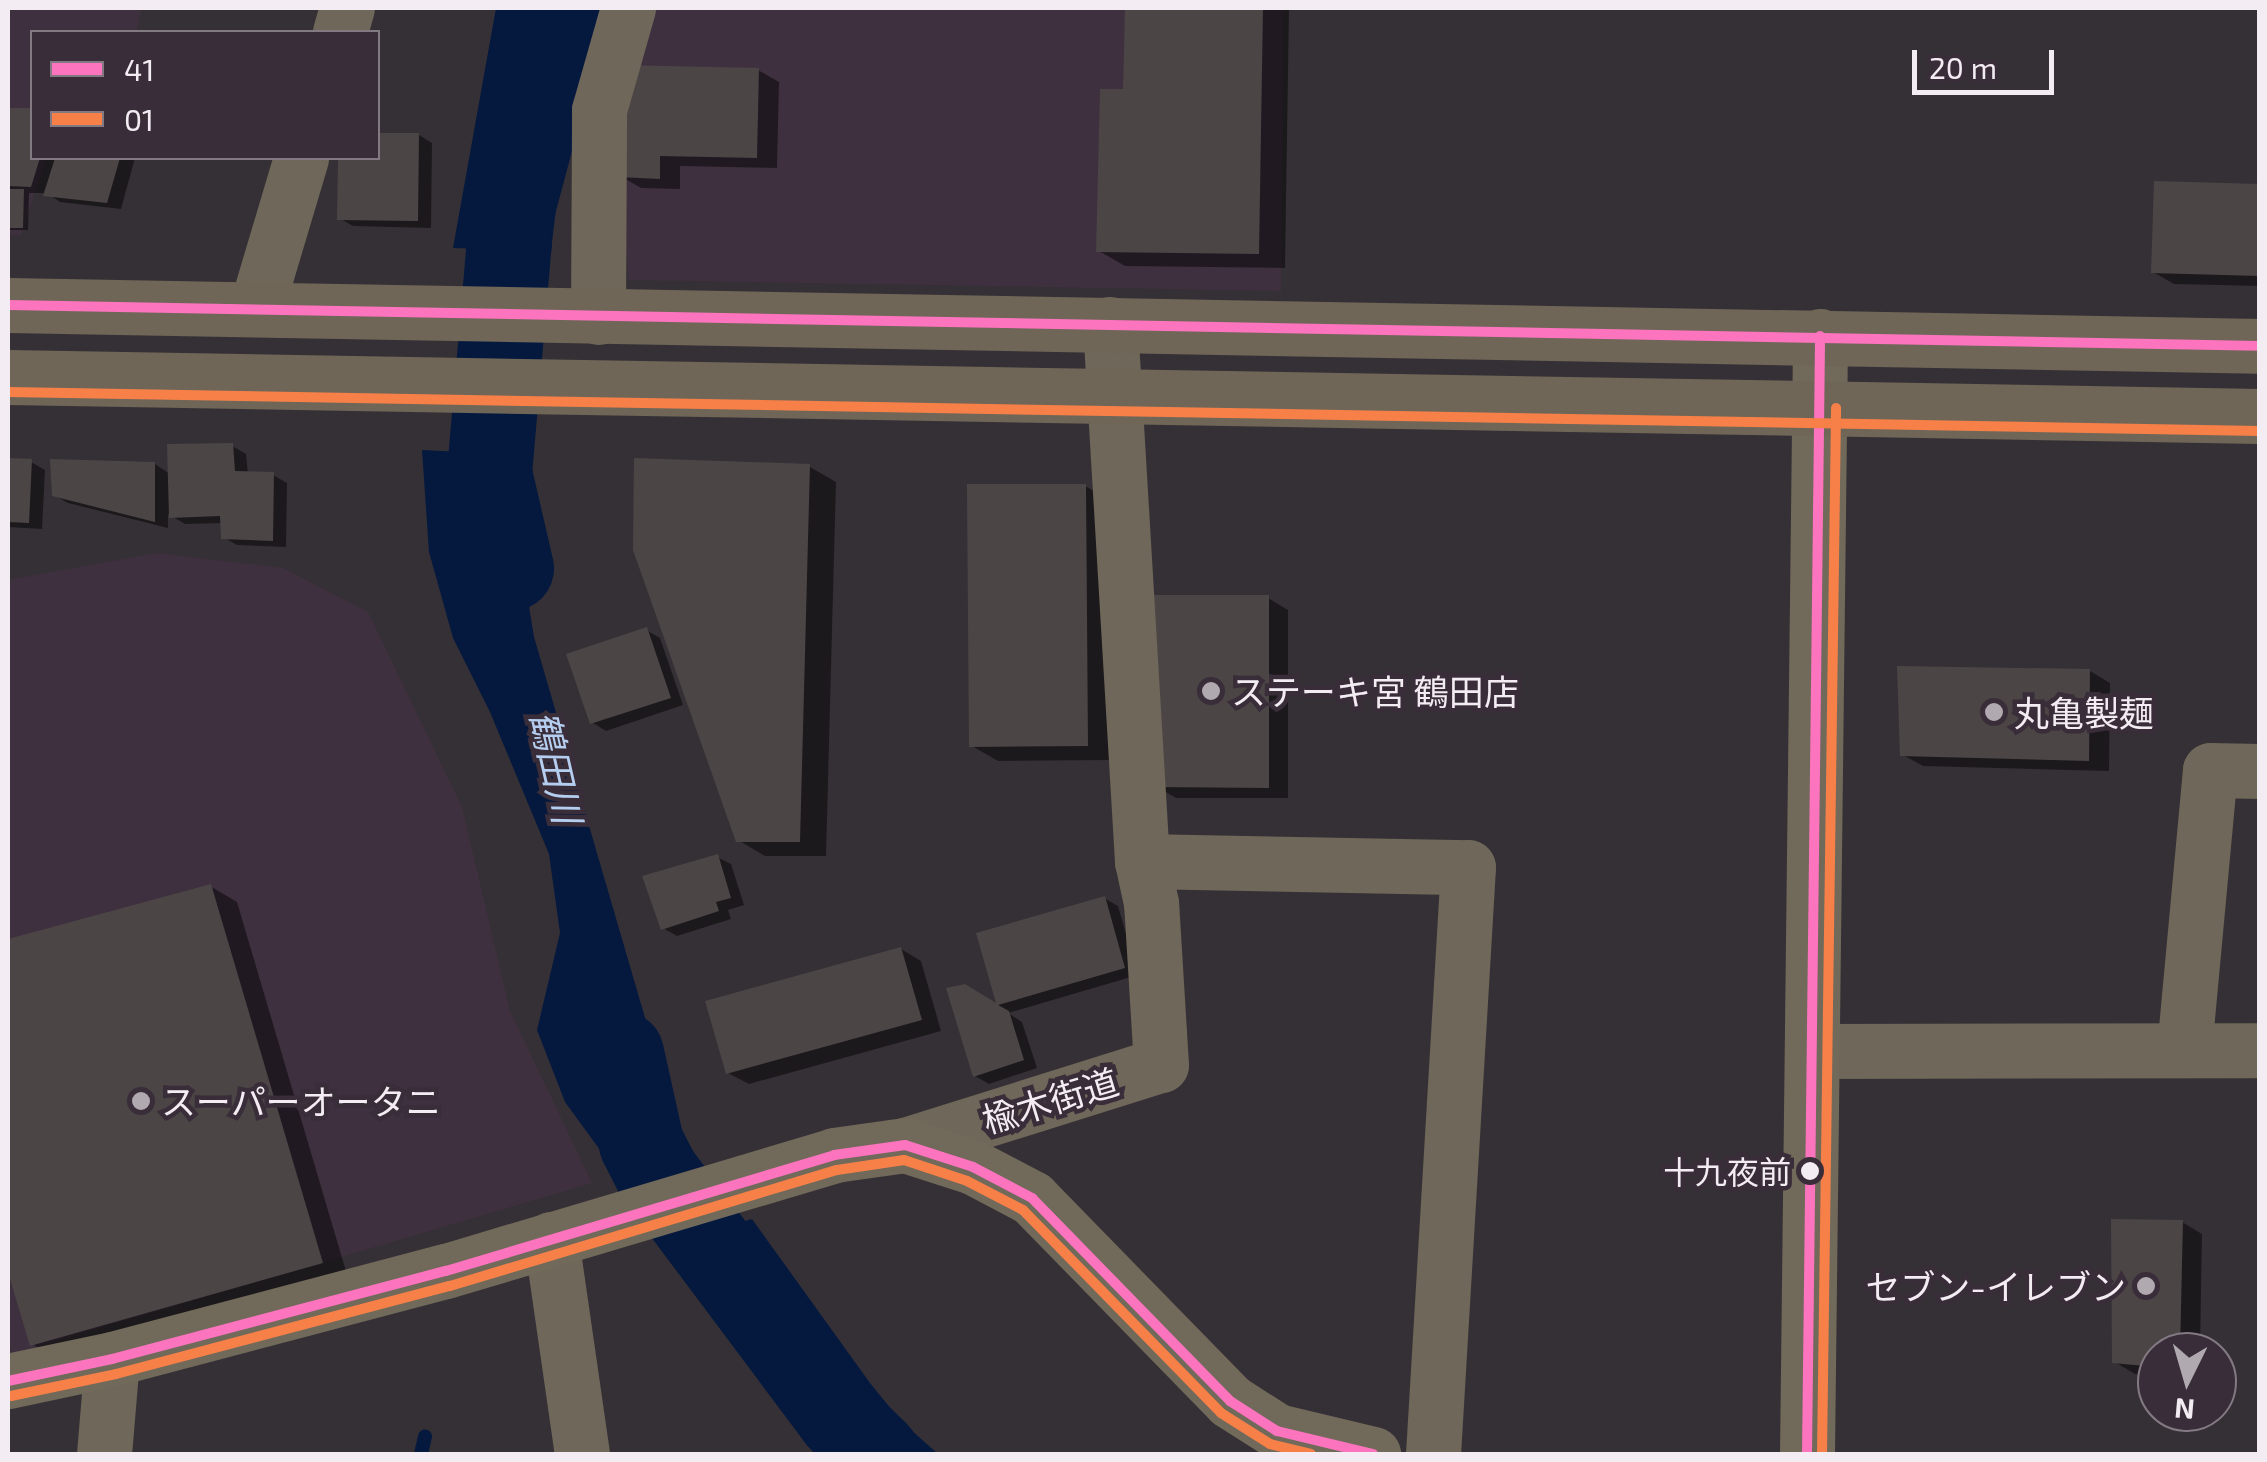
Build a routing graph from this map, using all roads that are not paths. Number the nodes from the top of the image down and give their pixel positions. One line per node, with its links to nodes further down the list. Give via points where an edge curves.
1 (628, 8): 5 (street, via 599,110)
2 (300, 160): 4 (street)
3 (8, 305): 4 (main road)
4 (256, 309): 5 (main road)
5 (578, 316): 6 (main road)
6 (1110, 324): 7 (main road); 10 (street)
7 (1820, 336): 8 (main road); 11 (street)
8 (2260, 346)
9 (8, 377): 10 (main road)
10 (1112, 395): 11 (main road); 14 (street)
11 (1820, 408): 12 (main road); 17 (street)
12 (2260, 416)
13 (2260, 770): 15 (street, via 2210,770)
14 (1142, 861): 18 (street, 楡木街道, via 1151,903 1160,1065); 25 (street, via 1468,867)
15 (2184, 1050): 16 (street); 17 (street)
16 (2260, 1050)
17 (1814, 1051): 26 (street)
18 (905, 1145): 19 (street, 楡木街道, via 834,1155); 24 (street, via 973,1167 1032,1198 1230,1401 1277,1431)
19 (551, 1238): 20 (street); 23 (street)
20 (112, 1359): 21 (street); 22 (street)
21 (8, 1380)
22 (104, 1454)
23 (582, 1454)
24 (1374, 1454)
25 (1433, 1454)
26 (1807, 1454)

